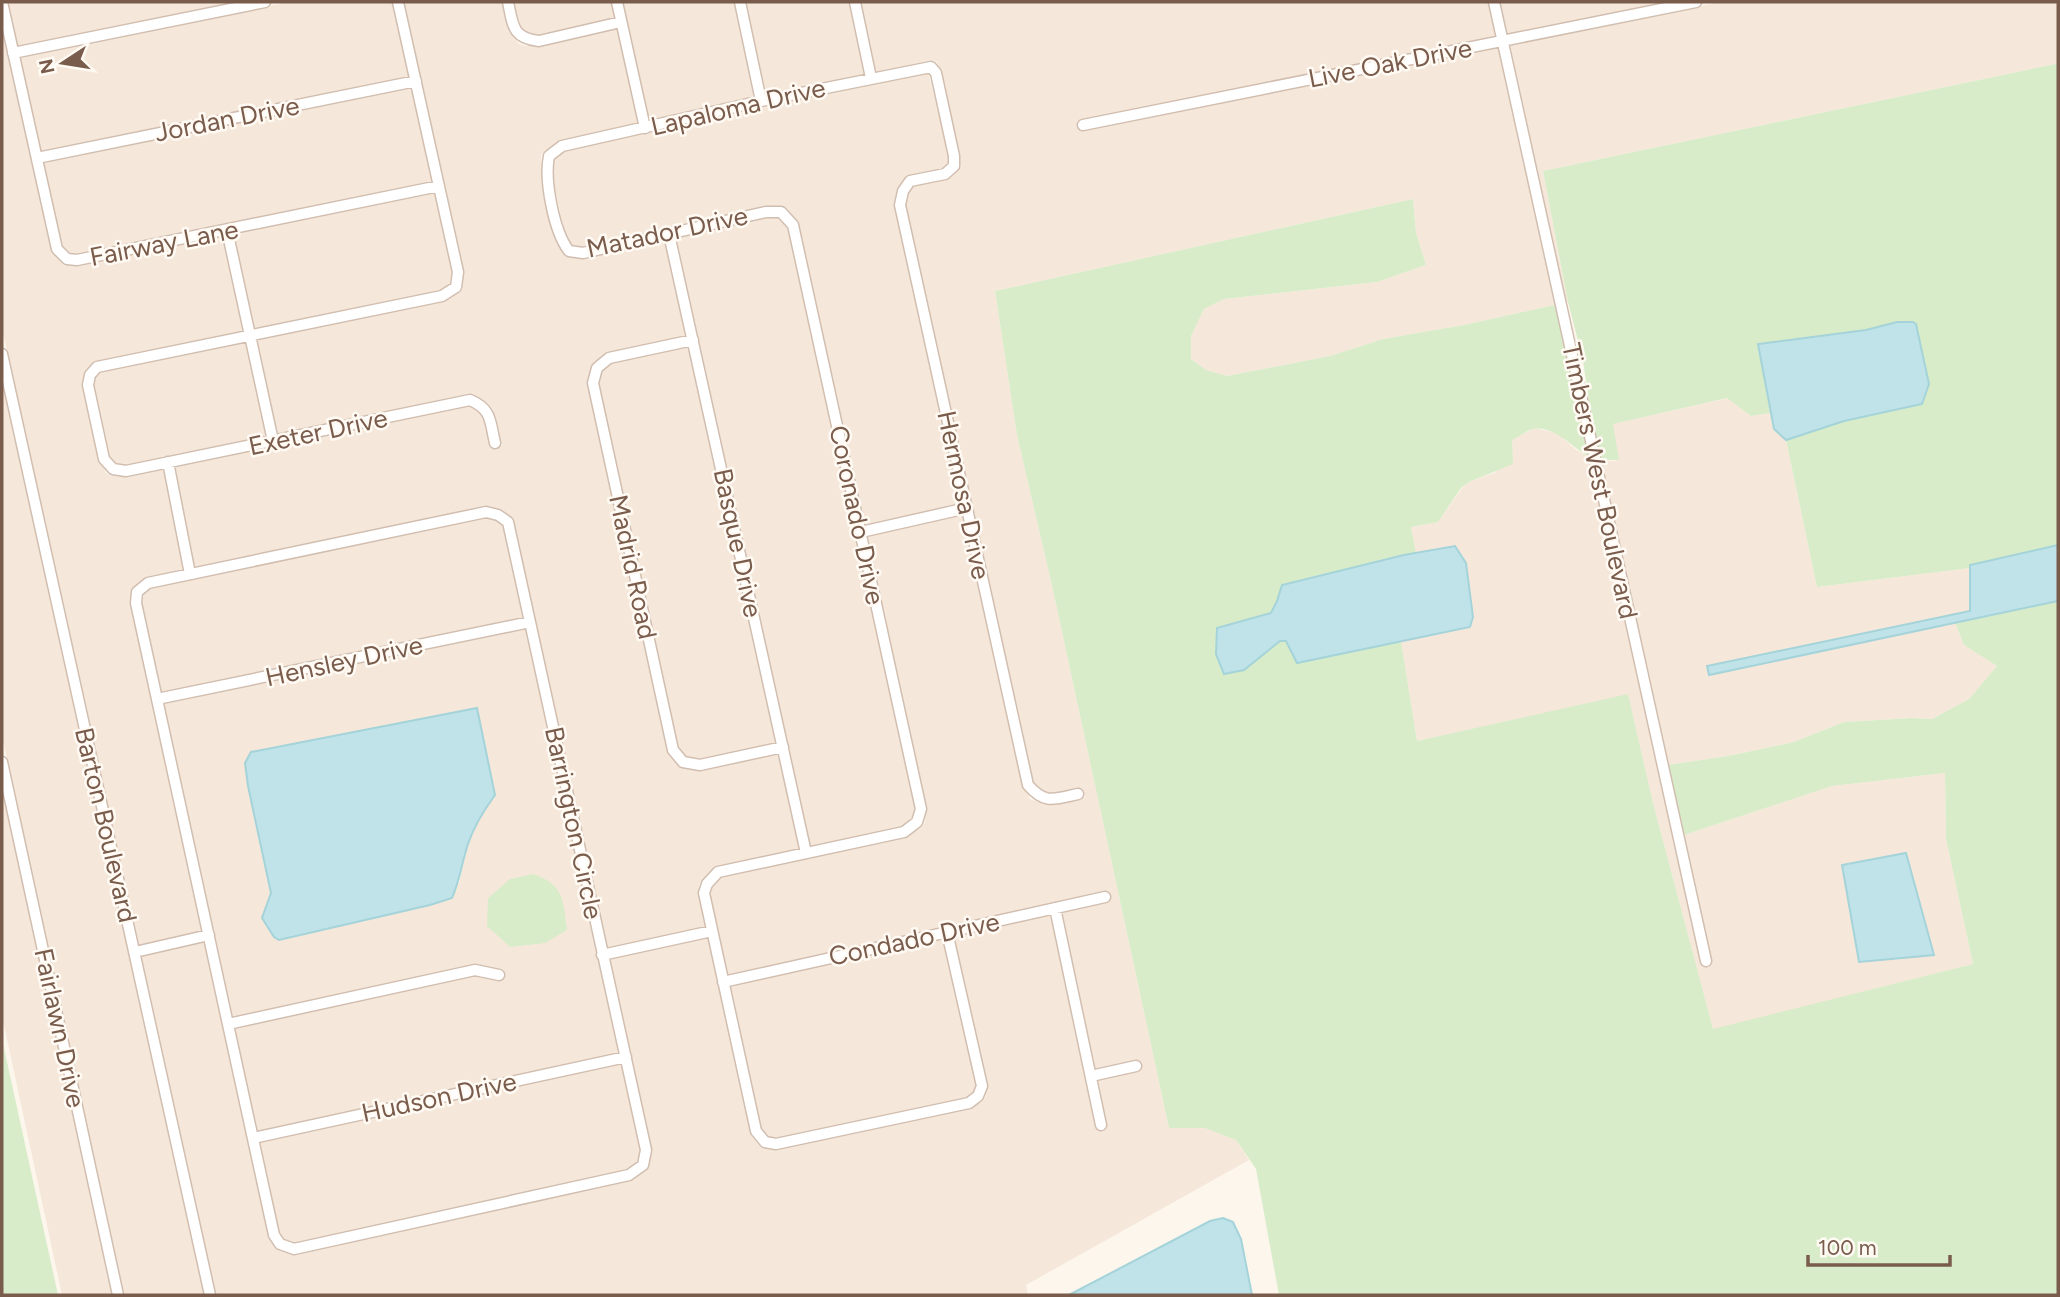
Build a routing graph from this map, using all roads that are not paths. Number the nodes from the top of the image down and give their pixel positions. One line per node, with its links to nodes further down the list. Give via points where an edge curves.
1 (2, 2): 12 (street, Fairway Lane)
2 (265, 2): 12 (street)
3 (398, 2): 14 (street)
4 (508, 2): 10 (street, via 514,30 526,40)
5 (617, 2): 10 (street)
6 (740, 2): 15 (street)
7 (855, 2): 13 (street)
8 (1494, 2): 11 (street, Timbers West Boulevard)
9 (1696, 2): 11 (street, Live Oak Drive)
10 (621, 22): 17 (street)
11 (1503, 41): 16 (street, Live Oak Drive); 47 (street, Timbers West Boulevard)
12 (13, 53): 19 (street, Fairway Lane)
13 (871, 78): 15 (street, Lapaloma Drive); 21 (street, Lapaloma Drive, via 931,67 936,73 954,166 945,174 910,181)
14 (416, 81): 19 (street, Jordan Drive); 20 (street)
15 (761, 101): 17 (street, Lapaloma Drive)
16 (1083, 125)
17 (645, 128): 18 (street, Lapaloma Drive, via 562,146)
18 (548, 156): 24 (street, Matador Drive, via 546,171 561,241 569,251 583,253)
19 (37, 158): 23 (street, Fairway Lane, via 57,249 67,258 77,260)
20 (439, 186): 23 (street, Fairway Lane); 25 (street, via 456,287 442,296)
21 (903, 191): 31 (street, Hermosa Drive, via 900,205)
22 (781, 212): 24 (street, Matador Drive); 32 (street, Coronado Drive, via 793,225)
23 (226, 230): 25 (street)
24 (669, 234): 26 (street, Basque Drive)
25 (250, 336): 28 (street); 30 (street, Exeter Drive, via 97,367 90,375 104,459 113,469 127,471)
26 (693, 340): 36 (street, Basque Drive); 36 (street, Madrid Road, via 609,358 597,368 593,383 673,750 683,762 700,765)
27 (2, 354): 45 (street, Barton Boulevard)
28 (273, 441): 29 (street, Exeter Drive, via 470,400 488,413); 30 (street, Exeter Drive)
29 (495, 443)
30 (168, 462): 33 (street)
31 (967, 508): 32 (street); 38 (street, Hermosa Drive, via 1028,785 1037,796 1049,800)
32 (861, 532): 39 (street, Coronado Drive, via 921,809 917,822 904,832)
33 (190, 574): 34 (street, Barrington Circle, via 486,512 508,522); 35 (street, Barrington Circle, via 148,583 138,592 136,603)
34 (530, 622): 35 (street, Hensley Drive); 46 (street, Barrington Circle)
35 (157, 699): 44 (street, Barrington Circle)
36 (783, 747): 39 (street, Basque Drive)
37 (2, 762): 56 (street, Fairlawn Drive)
38 (1078, 794)
39 (806, 853): 42 (street, via 718,872 704,892)
40 (1105, 897): 41 (street, Condado Drive)
41 (1055, 908): 43 (street, Condado Drive); 53 (street)
42 (712, 931): 46 (street); 49 (street)
43 (947, 932): 49 (street, Condado Drive); 49 (street, via 982,1086 969,1103 776,1144 765,1142 756,1131)
44 (209, 935): 45 (street); 50 (street, Barrington Circle)
45 (135, 952): 57 (street, Barton Boulevard)
46 (603, 955): 51 (street, Barrington Circle)
47 (1706, 961)
48 (499, 975): 50 (street, via 475,970)
49 (723, 982)
50 (228, 1024): 55 (street, Barrington Circle)
51 (626, 1057): 55 (street, Hudson Drive); 55 (street, Barrington Circle, via 646,1150 643,1165 629,1175 294,1249 280,1244 274,1235)
52 (1136, 1066): 53 (street)
53 (1091, 1076): 54 (street)
54 (1101, 1125)
55 (253, 1138)
56 (118, 1295)
57 (210, 1295)

